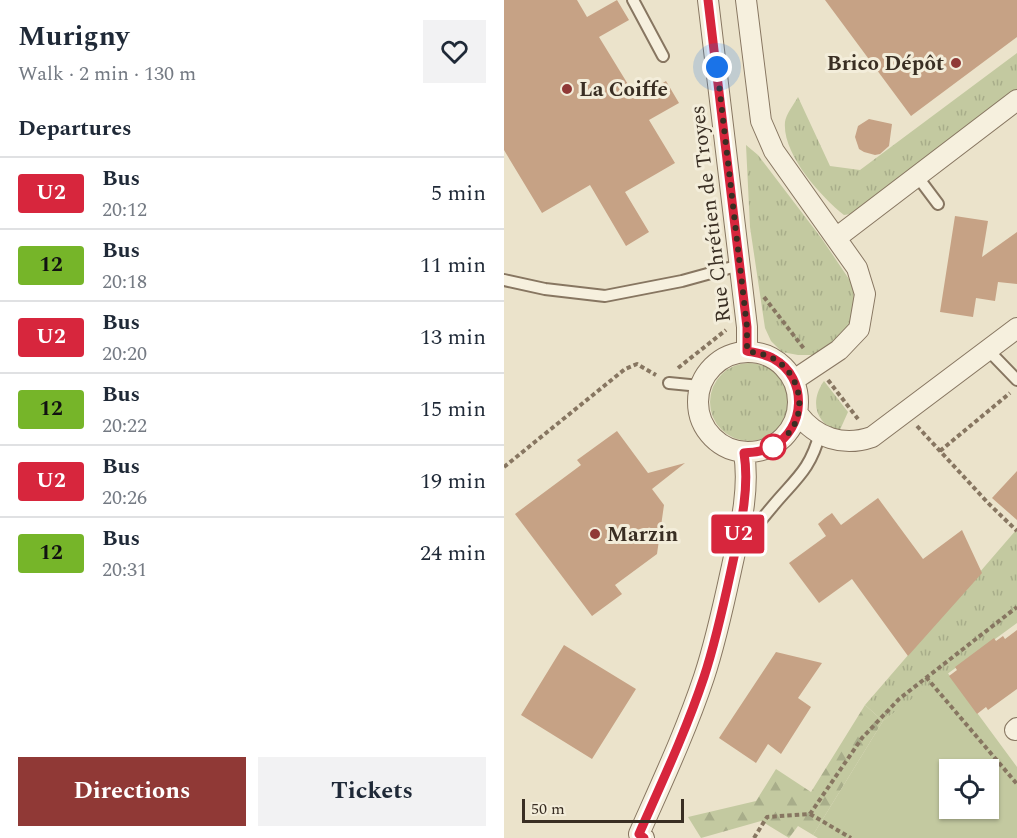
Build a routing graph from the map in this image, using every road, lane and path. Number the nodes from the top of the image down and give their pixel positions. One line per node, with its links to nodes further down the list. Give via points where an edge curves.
1 (633, 0): 4 (lane)
2 (708, 0): 9 (street, Rue Chrétien de Troyes)
3 (746, 0): 8 (street, via 761,121 774,151)
4 (663, 56)
5 (1017, 100): 6 (street)
6 (917, 176): 7 (lane); 8 (street)
7 (938, 204)
8 (836, 238): 16 (street, via 858,268 865,294 859,329)
9 (740, 265): 10 (lane, via 605,296); 15 (street, Rue Chrétien de Troyes)
10 (504, 280)
11 (763, 286): 16 (path, via 764,297)
12 (729, 328): 19 (path)
13 (1017, 328): 14 (street)
14 (988, 350): 18 (lane); 22 (street)
15 (747, 351): 17 (street, via 775,359); 20 (street, via 718,361)
16 (817, 365): 17 (street); 25 (path)
17 (794, 380): 23 (street)
18 (1017, 380)
19 (666, 381): 20 (lane); 28 (path, via 637,364 624,369)
20 (700, 386): 27 (street, via 699,417 706,430 723,446)
21 (1017, 387): 26 (path)
22 (905, 412): 25 (street); 26 (path)
23 (798, 414): 24 (street); 27 (street, via 793,428 778,443 759,452)
24 (820, 434): 25 (street, via 840,442); 30 (lane, via 804,471)
25 (872, 437)
26 (940, 451): 29 (path)
27 (744, 453): 30 (street, via 746,491)
28 (504, 467)
29 (1017, 531)
30 (735, 552): 35 (street, via 705,675)
31 (1017, 607): 32 (path)
32 (926, 677): 33 (path); 34 (path, via 898,699 862,738)
33 (1017, 784)
34 (810, 814): 36 (path, via 768,817); 37 (path)
35 (640, 837)
36 (754, 838)
37 (851, 838)

